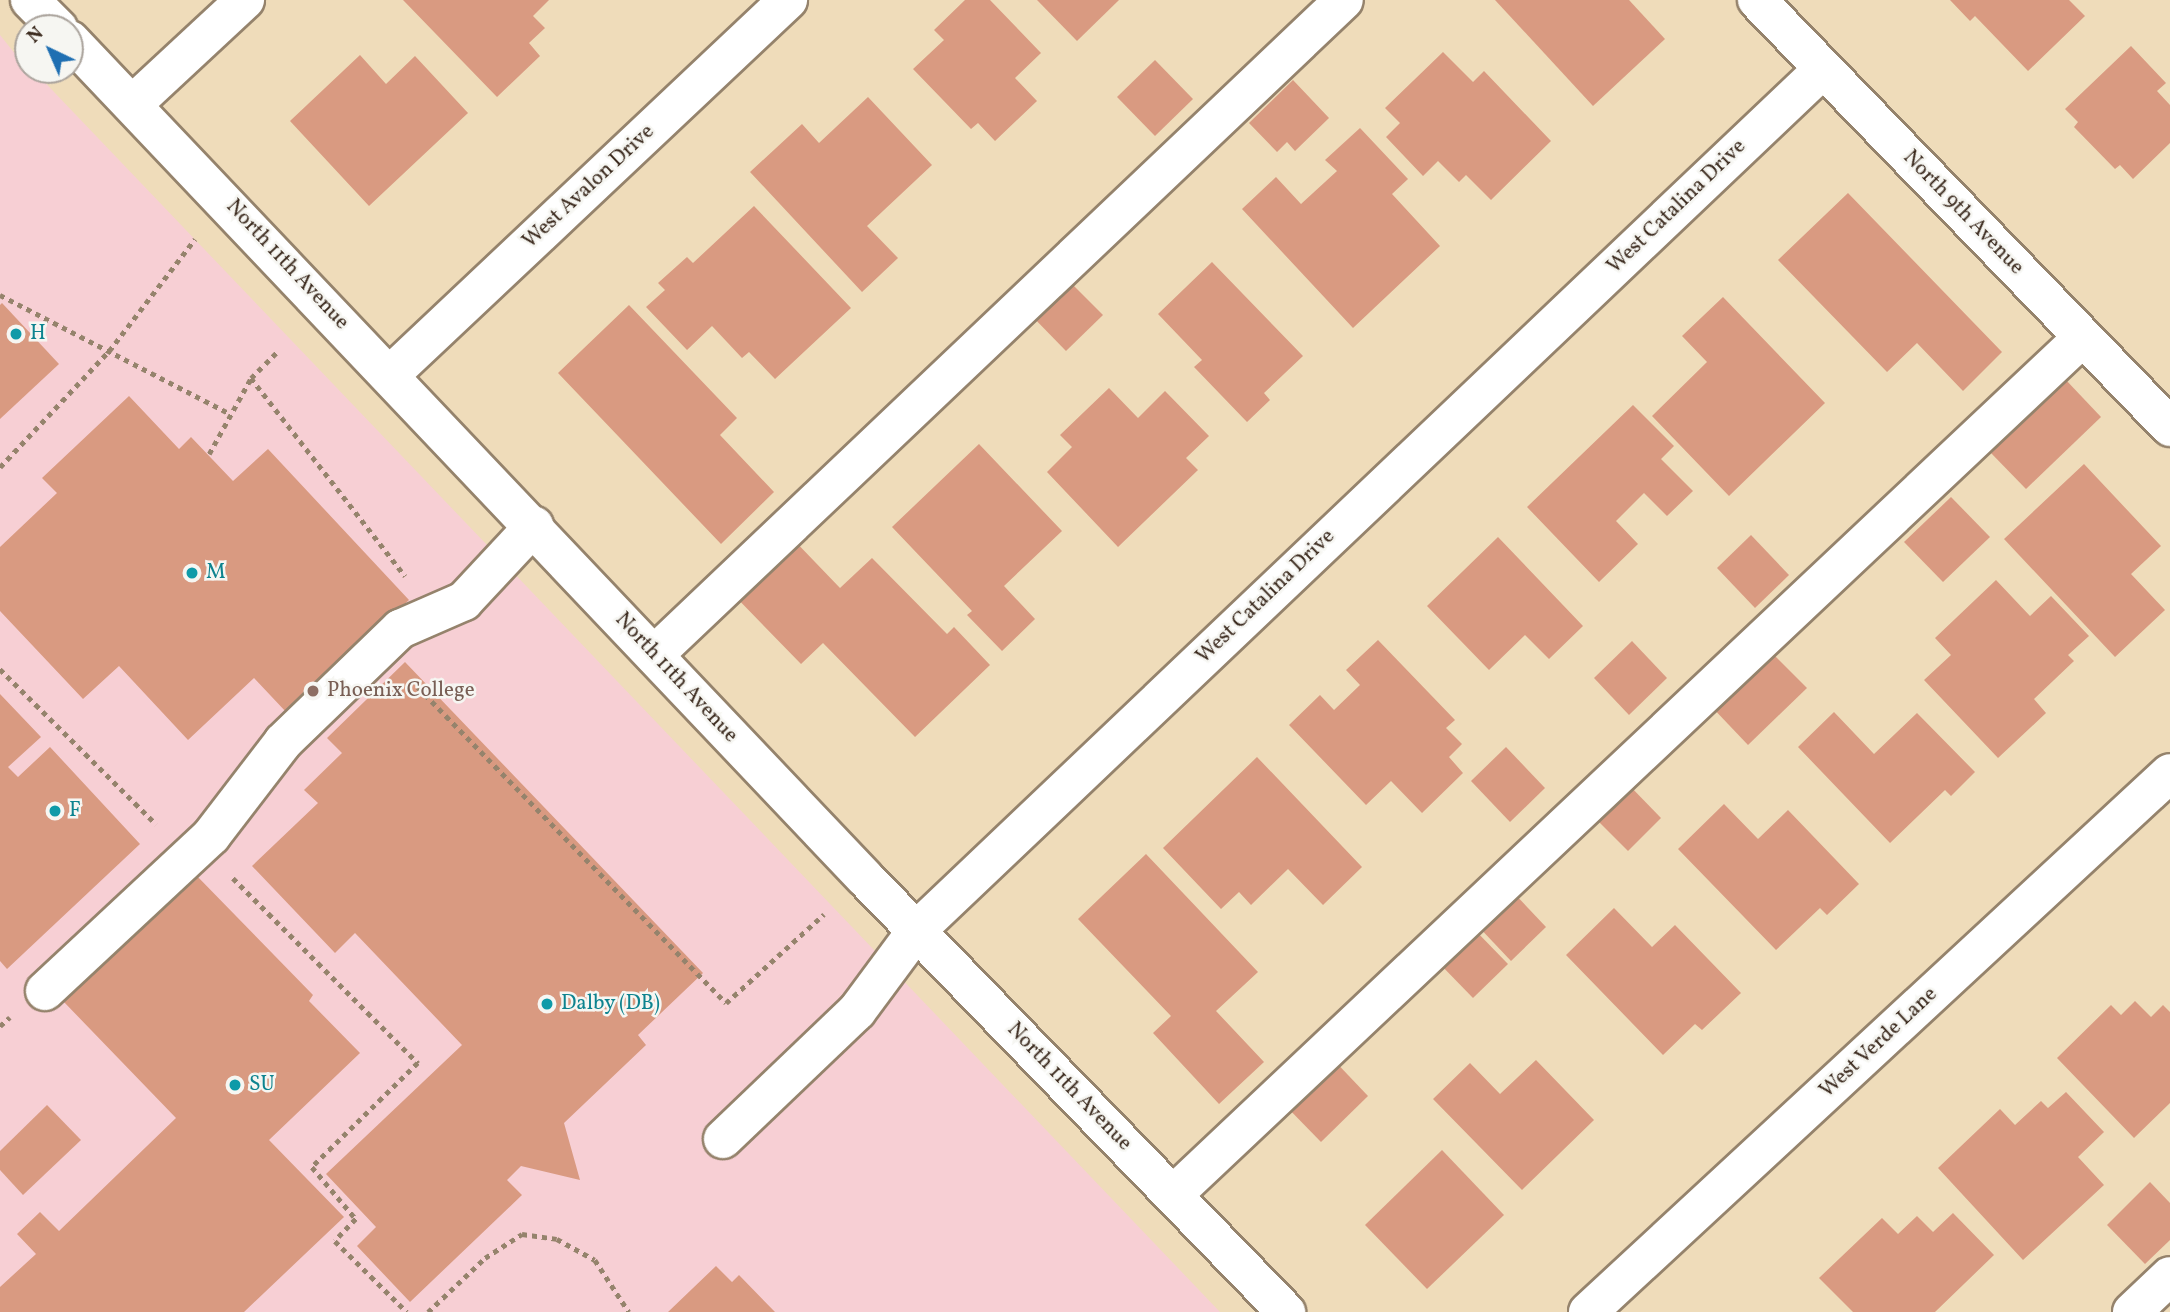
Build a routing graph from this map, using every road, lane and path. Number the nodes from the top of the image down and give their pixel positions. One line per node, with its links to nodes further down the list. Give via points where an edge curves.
1 (30, 0): 6 (street)
2 (245, 0): 9 (street)
3 (788, 0): 15 (street, West Avalon Drive)
4 (1344, 0): 23 (street)
5 (1757, 0): 8 (street, North 9th Avenue)
6 (44, 14)
7 (84, 54): 9 (street, North 11th Avenue)
8 (1823, 69): 12 (street, North 9th Avenue); 29 (street, West Catalina Drive)
9 (134, 104): 10 (street, North 11th Avenue)
10 (225, 200): 13 (path); 15 (street, North 11th Avenue)
11 (0, 295): 13 (path)
12 (2083, 337): 18 (street, North 9th Avenue); 32 (street)
13 (109, 351): 17 (path); 20 (path)
14 (277, 352): 16 (path)
15 (390, 375): 21 (street, North 11th Avenue)
16 (251, 378): 17 (path); 22 (path)
17 (231, 414): 19 (path)
18 (2170, 426)
19 (209, 454)
20 (0, 467)
21 (534, 526): 22 (street, via 464,601); 23 (street, North 11th Avenue)
22 (434, 614): 27 (street, via 400,629 283,742)
23 (654, 655): 29 (street, North 11th Avenue)
24 (0, 669): 27 (path)
25 (404, 673): 28 (path, via 726,1003)
26 (2170, 773): 38 (street, West Verde Lane)
27 (195, 851): 30 (street); 34 (path, via 418,1063 313,1167 356,1219 335,1241)
28 (824, 914)
29 (916, 930): 31 (street, West Catalina Drive, via 857,1012); 32 (street, North 11th Avenue)
30 (45, 991)
31 (723, 1139)
32 (1174, 1194): 37 (street, North 11th Avenue)
33 (2170, 1276): 39 (street)
34 (407, 1312)
35 (428, 1312): 36 (path, via 485,1258 522,1234 557,1239 595,1260)
36 (629, 1312)
37 (1286, 1312)
38 (1588, 1312)
39 (2132, 1312)

